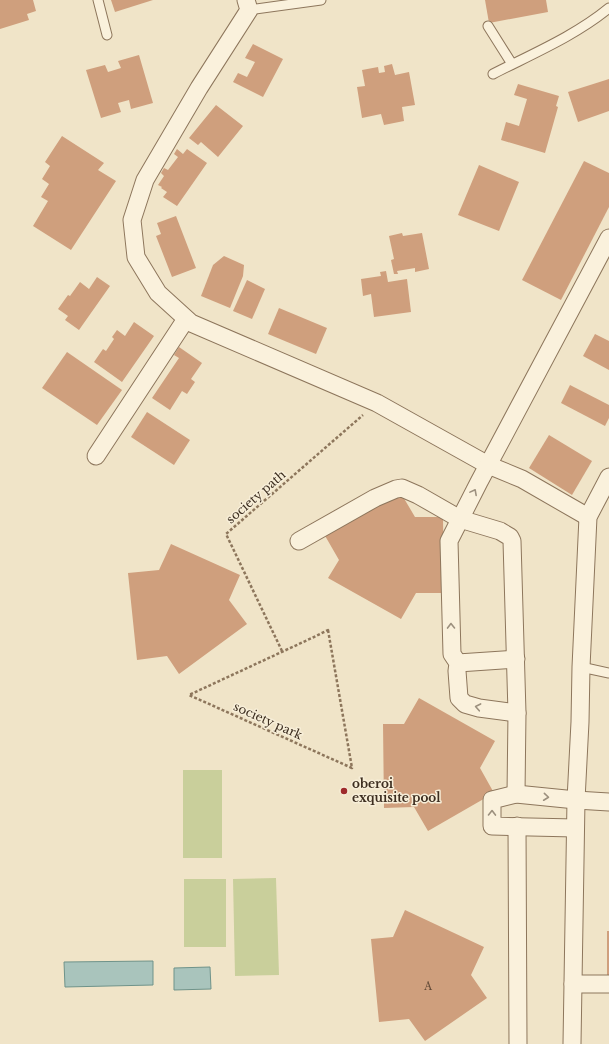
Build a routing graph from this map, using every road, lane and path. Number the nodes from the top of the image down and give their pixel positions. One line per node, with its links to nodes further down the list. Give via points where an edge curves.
1 (98, 0): 6 (lane)
2 (321, 0): 3 (lane)
3 (248, 5): 10 (street, via 145,180 132,220 136,257 158,293)
4 (609, 8): 7 (lane, via 574,32)
5 (488, 26): 7 (lane)
6 (108, 35)
7 (512, 64): 8 (lane)
8 (493, 74)
9 (609, 238): 13 (street)
10 (186, 319): 11 (street); 12 (street)
11 (377, 403): 13 (street); 18 (path, society path, via 226,534)
12 (96, 456)
13 (488, 465): 15 (street, via 522,479); 16 (street, one-way to 13)
14 (609, 477): 15 (street)
15 (588, 517): 21 (street)
16 (460, 519): 17 (street, via 402,488 375,498); 19 (street, via 500,531 512,540); 20 (street, one-way to 16, via 452,654 449,541)
17 (299, 542)
18 (282, 652): 18 (path, society park, via 189,695 352,768 328,630)
19 (516, 659): 20 (street); 23 (street)
20 (458, 663): 23 (street, one-way to 20, via 464,704 458,698)
21 (581, 667): 22 (lane); 25 (street)
22 (609, 673)
23 (517, 713): 24 (street)
24 (516, 794): 25 (street, one-way to 25); 27 (street, one-way to 24, via 492,826 492,800)
25 (576, 800): 26 (street); 28 (street)
26 (609, 802)
27 (517, 826): 28 (street); 31 (street)
28 (575, 828): 29 (street)
29 (573, 984): 30 (street); 32 (street)
30 (609, 984)
31 (518, 1044)
32 (572, 1044)

